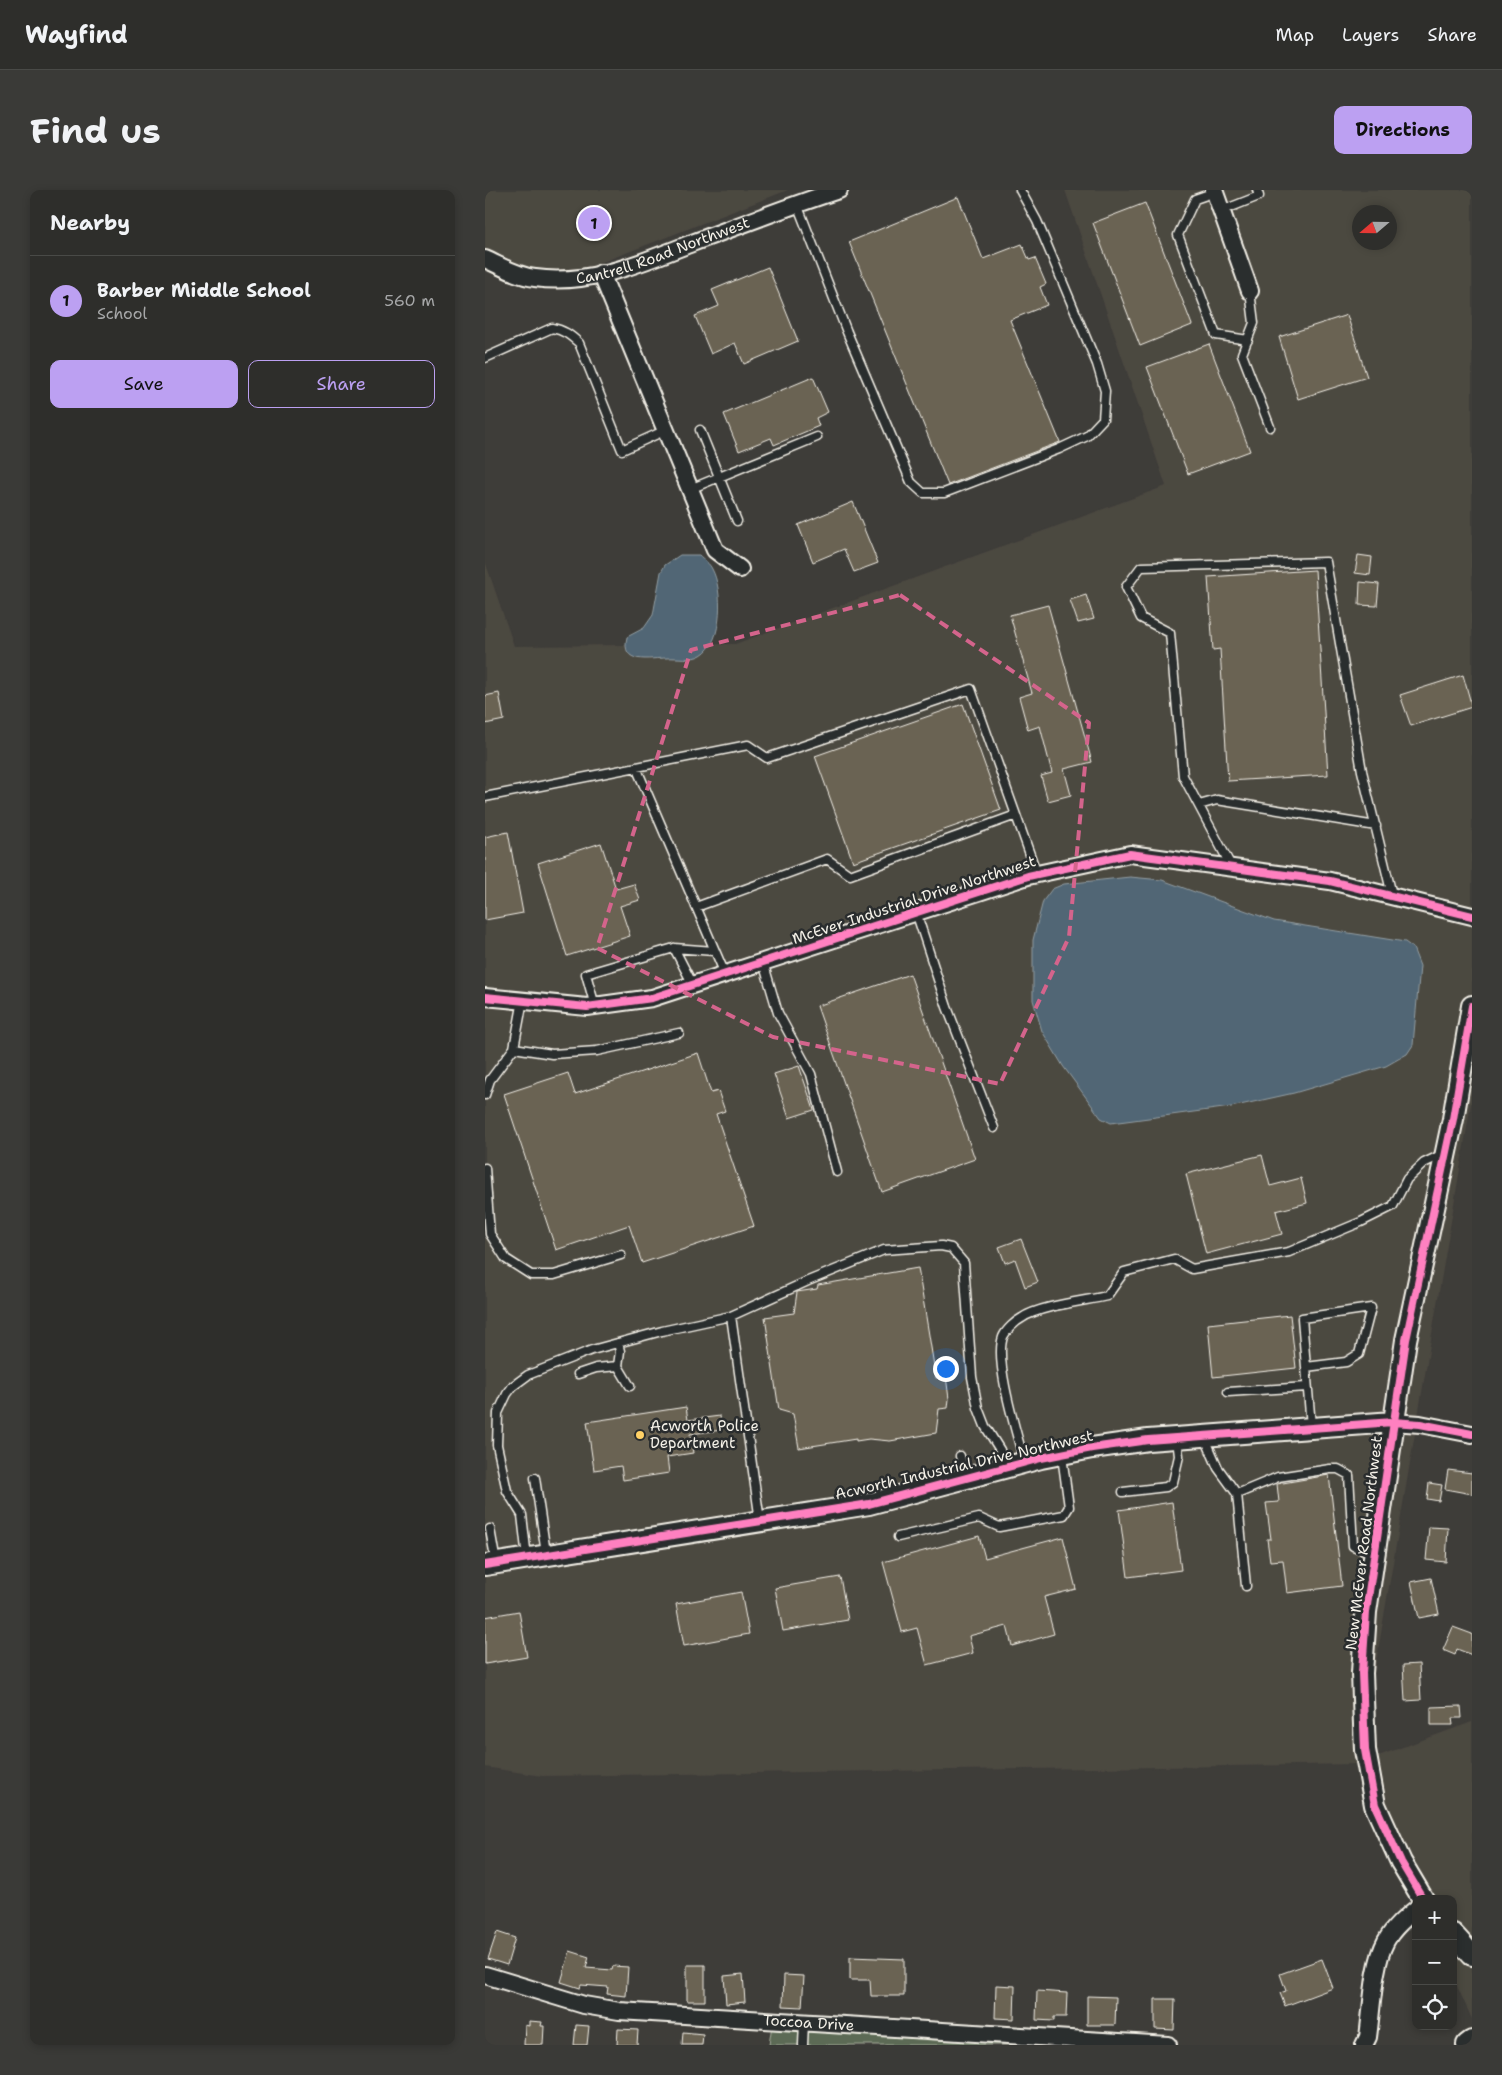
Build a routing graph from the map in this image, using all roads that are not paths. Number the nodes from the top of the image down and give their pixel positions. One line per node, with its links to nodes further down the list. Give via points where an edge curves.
1 (839, 190): 5 (street, Cantrell Road Northwest)
2 (1021, 190): 5 (lane, via 1097,364 1105,391 1103,418 1087,436 944,493 923,493 911,482)
3 (1214, 191): 6 (street); 10 (lane, via 1195,199 1178,234 1216,335)
4 (1258, 193): 6 (lane)
5 (797, 204): 8 (street, Cantrell Road Northwest, via 638,264)
6 (1221, 211): 9 (street)
7 (485, 259): 8 (street, Cantrell Road Northwest, via 533,278 559,280)
8 (601, 274): 13 (street)
9 (1250, 292): 10 (lane, via 1254,324)
10 (1248, 340): 12 (lane, via 1243,354)
11 (485, 358): 13 (lane, via 552,328 561,330 579,343 622,450)
12 (1270, 427)
13 (666, 430): 17 (street)
14 (700, 430): 16 (lane)
15 (817, 437): 16 (lane)
16 (719, 477): 17 (lane); 18 (lane)
17 (690, 489): 19 (street, via 715,550)
18 (737, 521)
19 (740, 569)
20 (637, 767): 21 (lane); 23 (lane, via 749,745 767,758 971,689); 28 (lane)
21 (485, 797)
22 (1199, 805): 24 (lane, via 1217,800); 24 (lane, via 1183,776 1170,633 1141,618 1126,587 1141,567 1326,562 1362,771); 25 (lane)
23 (1016, 815): 26 (lane); 28 (lane, via 850,875 827,859)
24 (1375, 826): 27 (lane)
25 (1232, 868): 26 (street, McEver Industrial Drive Northwest, via 1130,854); 27 (street, McEver Industrial Drive Northwest, via 1330,881)
26 (1037, 874): 29 (street, McEver Industrial Drive Northwest)
27 (1392, 896): 30 (street, McEver Industrial Drive Northwest)
28 (696, 906): 32 (lane)
29 (916, 912): 33 (street, McEver Industrial Drive Northwest); 43 (lane, via 947,1007)
30 (1472, 916)
31 (673, 948): 32 (lane); 35 (lane); 38 (lane, via 586,974)
32 (714, 951): 34 (lane)
33 (763, 962): 34 (street, McEver Industrial Drive Northwest); 46 (lane, via 778,1013 811,1074)
34 (725, 974): 35 (street, McEver Industrial Drive Northwest)
35 (693, 985): 38 (street, McEver Industrial Drive Northwest, via 652,998)
36 (485, 997): 37 (street, McEver Industrial Drive Northwest)
37 (523, 1000): 38 (street, McEver Industrial Drive Northwest); 41 (lane)
38 (595, 1006)
39 (1472, 1006): 44 (street, New McEver Road Northwest)
40 (679, 1033): 41 (lane, via 597,1051 552,1054)
41 (514, 1048): 42 (lane, via 490,1080)
42 (485, 1095)
43 (995, 1128)
44 (1446, 1152): 56 (street, New McEver Road Northwest, via 1406,1340); 63 (lane, via 1424,1163 1407,1179 1393,1206 1289,1252 1192,1269 1174,1259 1124,1272 1107,1296 1022,1317 1003,1337 1002,1355 1010,1407)
45 (485, 1168): 47 (lane, via 490,1234 506,1259 531,1275 554,1275)
46 (837, 1172)
47 (621, 1255)
48 (731, 1316): 49 (lane); 64 (lane, via 883,1250 951,1248 964,1264 971,1377 978,1408 1000,1450); 69 (lane)
49 (618, 1343): 50 (lane); 73 (lane, via 528,1375 513,1386 502,1403 497,1423 498,1458 507,1491 522,1515)
50 (618, 1366): 52 (lane); 53 (lane)
51 (1306, 1367): 51 (lane, via 1346,1362 1359,1354 1371,1308 1302,1318); 54 (lane)
52 (578, 1374)
53 (631, 1386)
54 (1307, 1387): 55 (lane); 57 (lane)
55 (1228, 1392)
56 (1393, 1422): 57 (street, Acworth Industrial Drive Northwest); 58 (street); 72 (street, New McEver Road Northwest)
57 (1311, 1428): 59 (street, Acworth Industrial Drive Northwest)
58 (1472, 1434)
59 (1205, 1436): 60 (street, Acworth Industrial Drive Northwest); 68 (lane, via 1218,1468)
60 (1177, 1438): 61 (street, Acworth Industrial Drive Northwest); 67 (lane, via 1179,1456 1173,1482)
61 (1062, 1454): 63 (street, Acworth Industrial Drive Northwest); 71 (lane, via 1069,1507 1064,1515 999,1527 979,1518)
62 (960, 1456): 66 (lane)
63 (1025, 1463): 64 (street, Acworth Industrial Drive Northwest)
64 (1004, 1468): 66 (street, Acworth Industrial Drive Northwest)
65 (535, 1478): 73 (lane)
66 (965, 1478): 69 (street, Acworth Industrial Drive Northwest, via 876,1502)
67 (1123, 1492)
68 (1237, 1494): 72 (lane, via 1278,1476 1338,1469 1349,1476 1353,1546); 75 (lane)
69 (759, 1521): 73 (street, Acworth Industrial Drive Northwest)
70 (490, 1528): 74 (lane)
71 (898, 1537)
72 (1374, 1553): 76 (street, New McEver Road Northwest, via 1362,1673 1365,1750 1375,1805 1401,1862)
73 (536, 1557): 74 (street, Acworth Industrial Drive Northwest)
74 (491, 1564)
75 (1246, 1586)
76 (1421, 1895)
77 (1412, 1913): 85 (street, via 1385,1942)
78 (1457, 1938): 79 (street)
79 (1472, 1955)
80 (485, 1975): 81 (street, Toccoa Drive, via 600,2009)
81 (804, 2022): 83 (lane); 84 (street, Toccoa Drive)
82 (1472, 2042): 86 (main road)
83 (803, 2045)
84 (1168, 2045)
85 (1364, 2045)
86 (1467, 2045)

